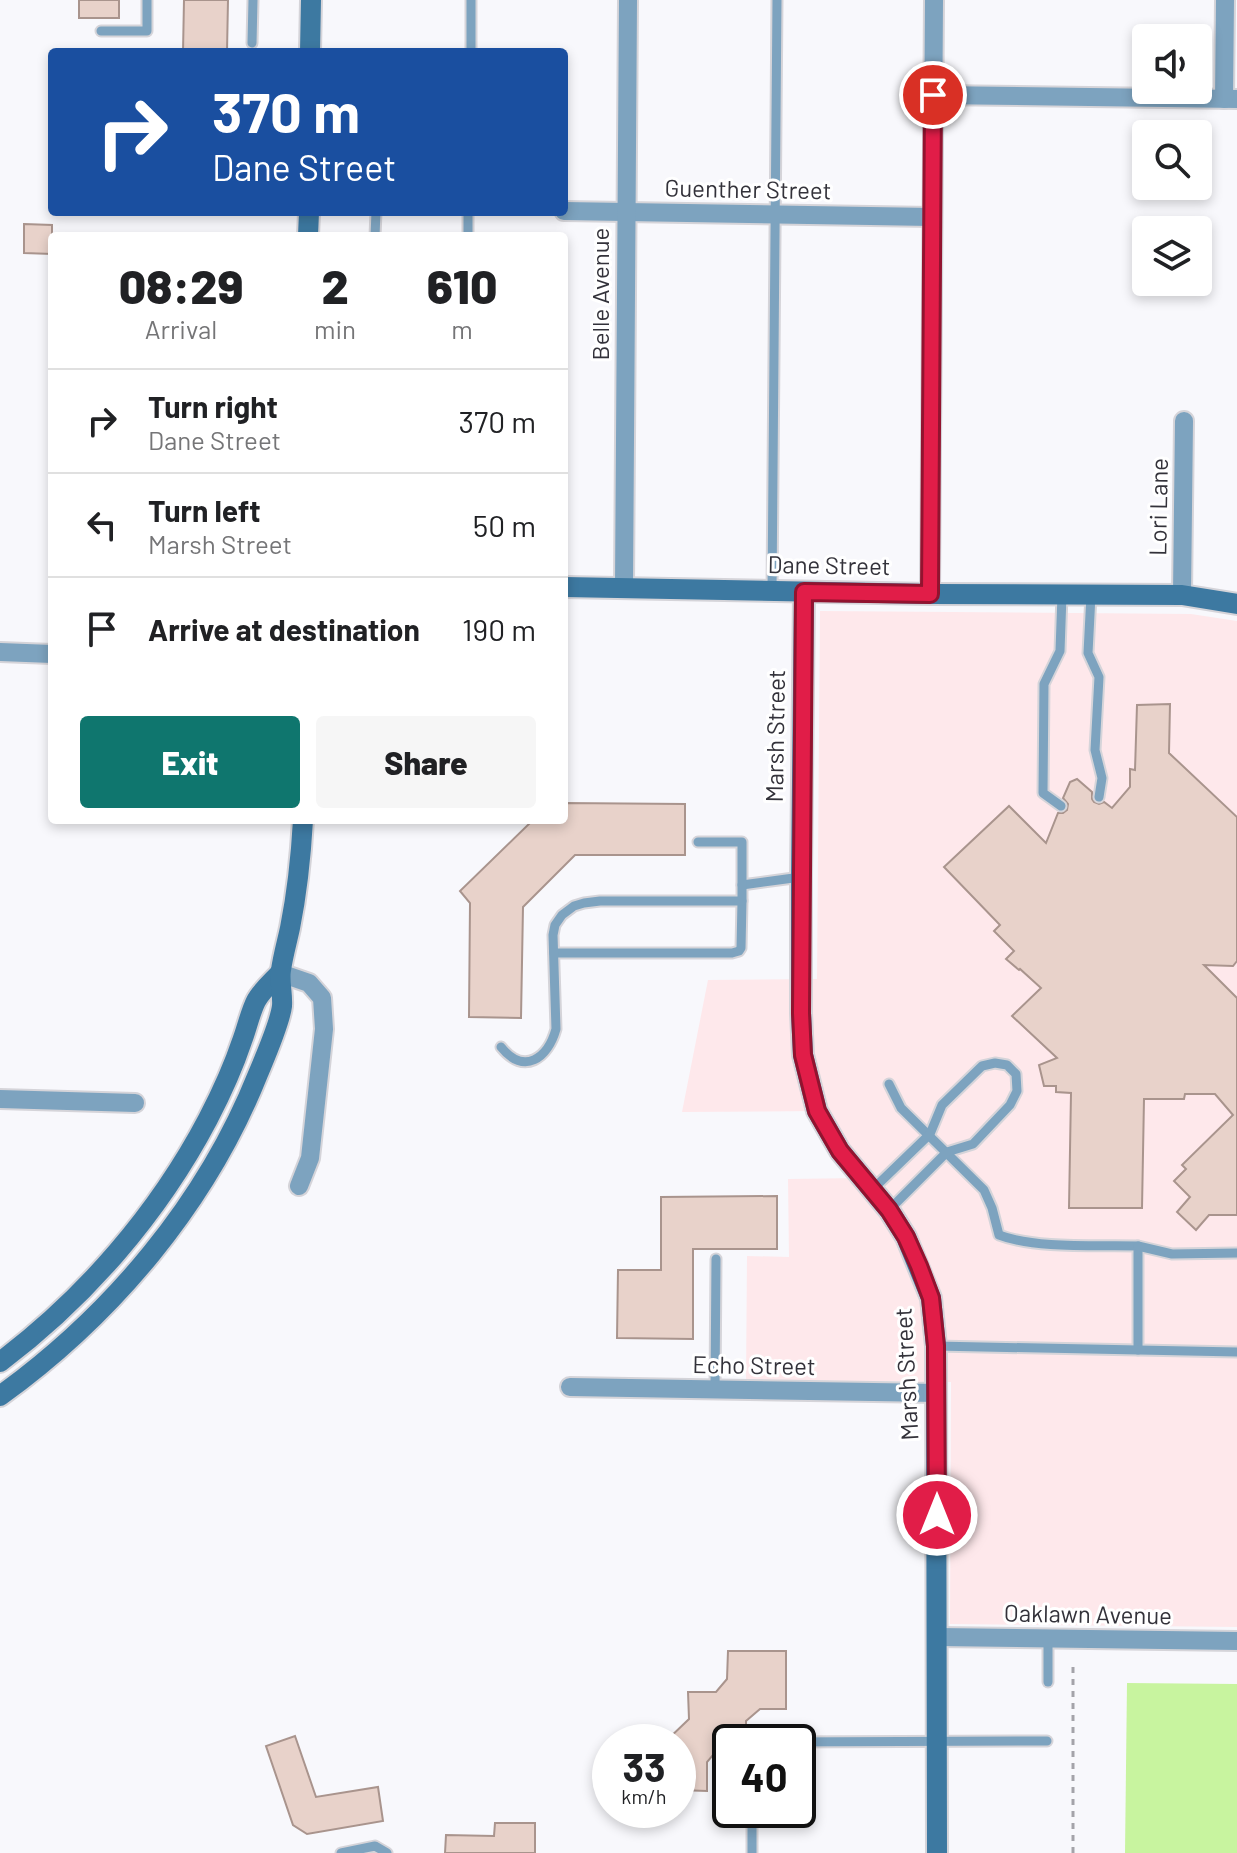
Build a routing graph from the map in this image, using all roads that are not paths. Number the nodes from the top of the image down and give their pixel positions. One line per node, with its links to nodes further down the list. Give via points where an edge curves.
1 (147, 0): 9 (lane, via 147,31)
2 (253, 0): 10 (lane)
3 (311, 0): 11 (street)
4 (471, 0): 12 (lane)
5 (628, 0): 16 (street, Belle Avenue)
6 (777, 0): 17 (lane)
7 (934, 0): 13 (street)
8 (1225, 0): 14 (street)
9 (101, 31)
10 (252, 43)
11 (310, 48)
12 (471, 48)
13 (933, 95): 14 (street); 18 (street)
14 (1230, 99)
15 (568, 211): 16 (street, Guenther Street)
16 (625, 212): 17 (street, Guenther Street); 21 (street, Belle Avenue)
17 (775, 215): 18 (street, Guenther Street); 22 (lane)
18 (932, 217): 24 (street)
19 (1184, 421): 27 (street, Lori Lane)
20 (568, 587): 21 (street, Dane Street)
21 (624, 587): 22 (street, Dane Street)
22 (772, 591): 23 (street, Dane Street)
23 (804, 592): 24 (street, Dane Street); 35 (street, Marsh Street)
24 (930, 594): 25 (street, Dane Street)
25 (1062, 595): 26 (street, Dane Street); 32 (lane, via 1060,651 1044,684 1043,793)
26 (1091, 595): 27 (street, Dane Street); 31 (lane, via 1088,653 1099,677)
27 (1182, 595): 28 (street, Dane Street)
28 (1237, 604)
29 (0, 652): 30 (street)
30 (48, 654)
31 (1099, 797)
32 (1061, 806)
33 (303, 824): 39 (street)
34 (698, 842): 36 (lane, via 742,842)
35 (801, 877): 36 (lane); 47 (street, Marsh Street, via 803,1055 817,1111 840,1151)
36 (742, 885): 37 (lane)
37 (742, 901): 38 (lane, via 600,901 574,906 555,925); 38 (lane, via 741,948 732,953)
38 (554, 953): 40 (lane, via 552,1042 537,1059 524,1062)
39 (280, 973): 46 (street, via 309,983 322,998 324,1029 310,1158); 55 (street, via 257,999 208,1120 145,1218 82,1291); 59 (street, via 282,1007 251,1091 175,1223 81,1330)
40 (501, 1047)
41 (889, 1084): 44 (lane, via 901,1108)
42 (0, 1099): 43 (street)
43 (135, 1103)
44 (928, 1136): 45 (lane); 45 (lane, via 942,1105 982,1066 1007,1065 1016,1074 1017,1091 1010,1105 973,1144); 47 (lane)
45 (947, 1152): 48 (lane); 49 (lane, via 984,1190 999,1235 1045,1244)
46 (299, 1186)
47 (873, 1190): 48 (street, Marsh Street)
48 (889, 1210): 52 (street, Marsh Street, via 931,1298)
49 (1138, 1246): 50 (lane, via 1172,1254); 53 (lane)
50 (1237, 1253)
51 (716, 1259): 57 (lane)
52 (936, 1346): 53 (lane); 58 (street, Marsh Street)
53 (1138, 1350): 54 (lane)
54 (1237, 1352)
55 (0, 1362)
56 (570, 1387): 57 (street, Echo Street)
57 (715, 1389): 58 (street, Echo Street)
58 (937, 1393): 60 (street, Marsh Street)
59 (0, 1396)
60 (937, 1637): 61 (street, Oaklawn Avenue); 64 (street, Marsh Street)
61 (1048, 1638): 62 (street, Oaklawn Avenue); 63 (lane)
62 (1237, 1641)
63 (1048, 1682)
64 (937, 1741): 65 (lane); 66 (lane); 71 (street, Marsh Street)
65 (1047, 1741)
66 (816, 1742)
67 (752, 1828): 70 (lane)
68 (341, 1853): 69 (lane, via 375,1846)
69 (387, 1853)
70 (752, 1853)
71 (937, 1853)

